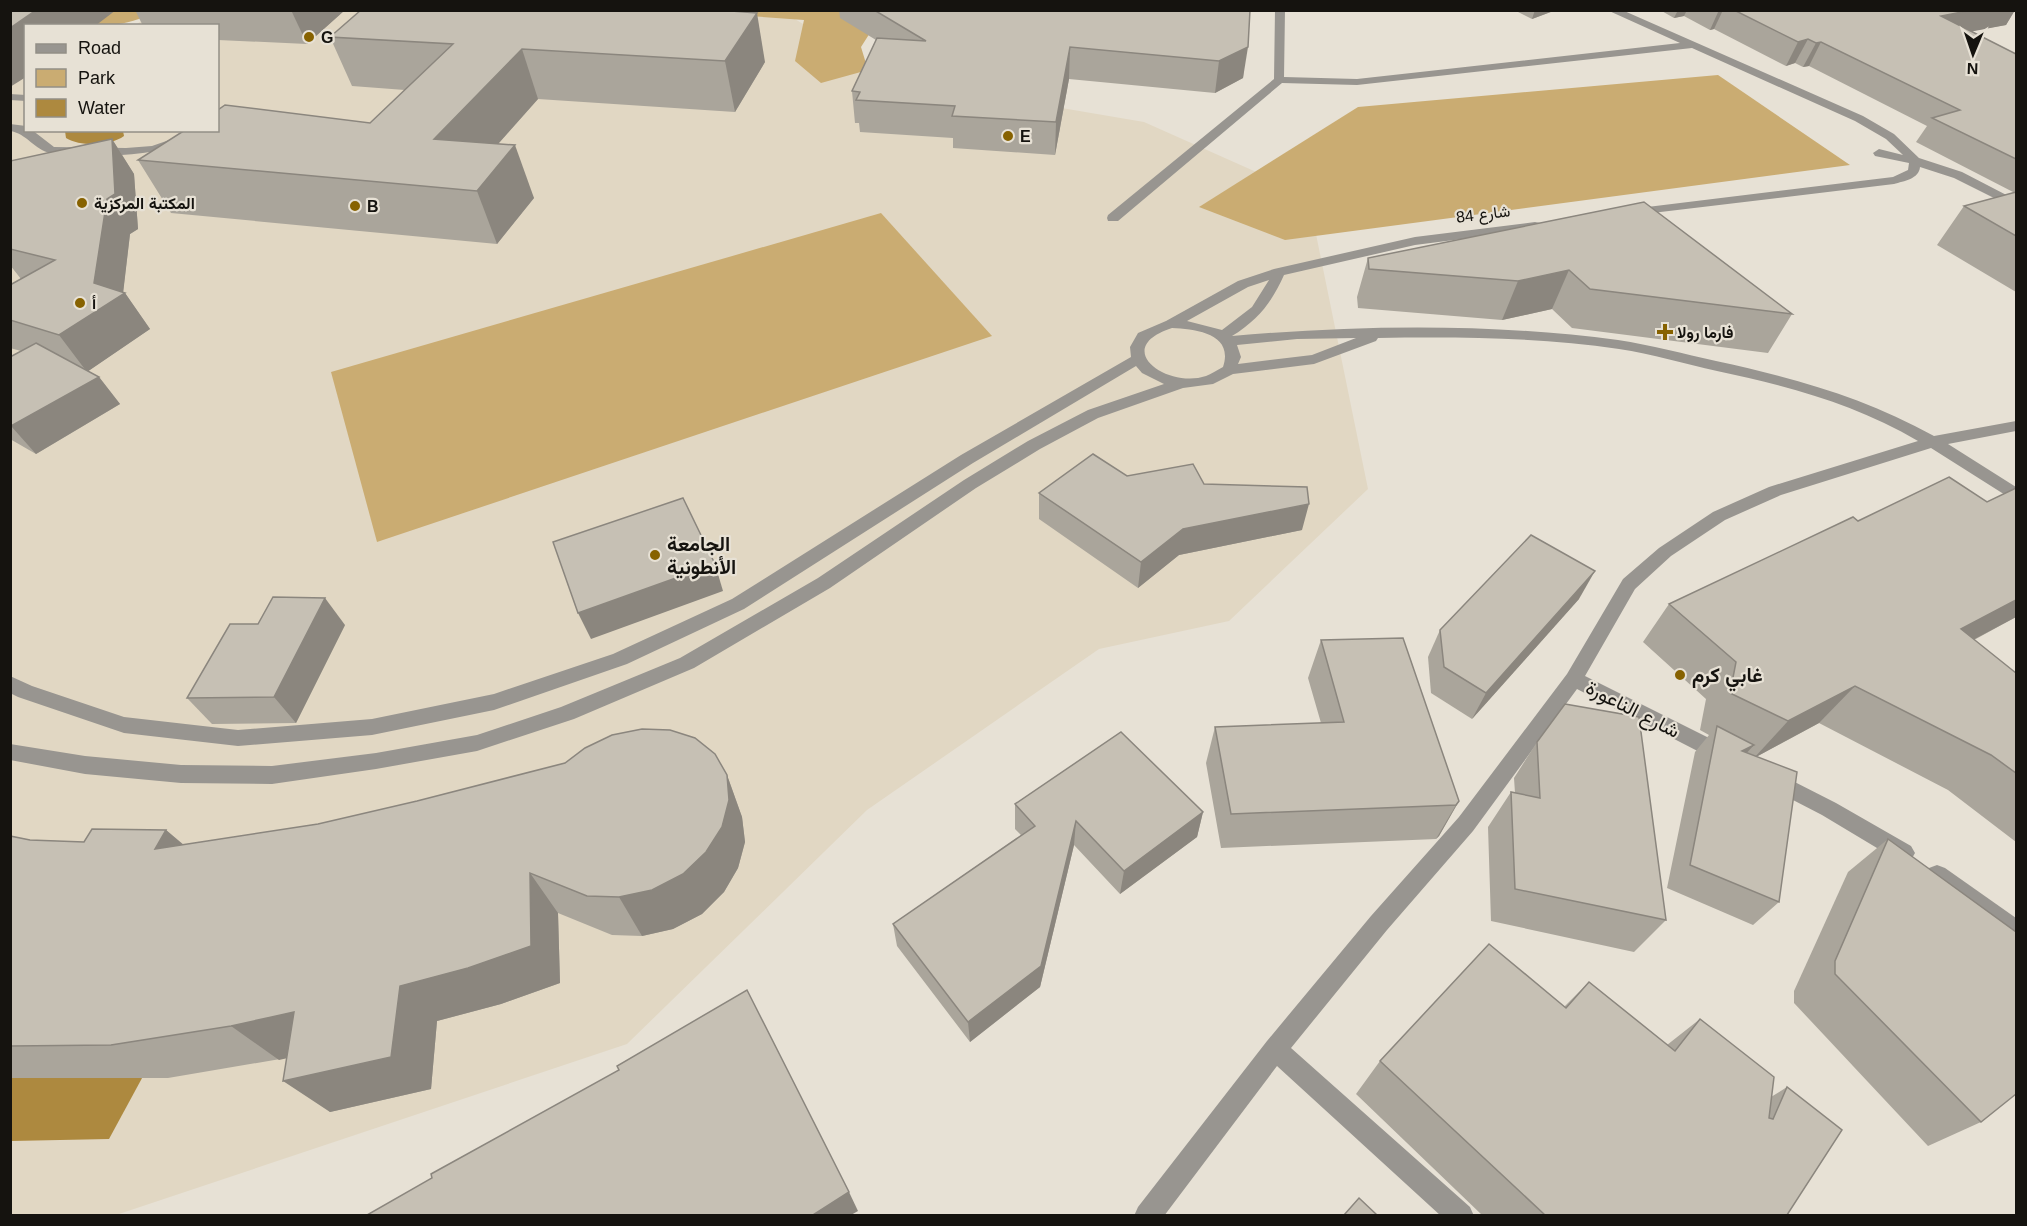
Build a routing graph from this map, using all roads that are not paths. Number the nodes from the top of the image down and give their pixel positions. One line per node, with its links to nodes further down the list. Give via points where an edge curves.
1 (1280, 10): 4 (street)
2 (1612, 10): 3 (street)
3 (1694, 45): 4 (street, via 1357,82); 5 (street)
4 (1279, 80): 12 (street)
5 (1852, 117): 8 (street, via 1893,139); 9 (street, via 1866,132)
6 (26, 132): 7 (street, via 51,150 126,152 176,148)
7 (169, 132)
8 (1915, 161): 9 (street); 9 (street, via 1914,171 1907,176); 10 (street, via 1958,176)
9 (1876, 167): 11 (street)
10 (2016, 205)
11 (1614, 216)
12 (1113, 218)
13 (1544, 225): 14 (street, شارع 84, via 1415,241)
14 (1279, 272): 15 (street, شارع 84, via 1224,293); 17 (street, via 1260,310)
15 (1171, 324): 17 (street, via 1207,328); 18 (street, via 1143,336 1137,347)
16 (1378, 335): 17 (street); 19 (street, via 1314,359); 22 (street, via 1521,335 1620,345 1781,380 1841,398 1892,419)
17 (1225, 339): 19 (street, via 1234,355)
18 (1138, 359): 20 (street, via 1147,370); 25 (street, via 975,454 738,604 620,659 494,702 372,727 238,738 124,725 25,692)
19 (1229, 370): 20 (street, via 1208,381)
20 (1180, 383): 26 (street, via 1093,414 1034,445 824,583 687,663 567,713 477,743 272,774 181,774 85,765)
21 (2016, 426): 22 (street, شارع الناعورة)
22 (1932, 442): 23 (street); 24 (street, شارع الناعورة, via 1775,491 1719,516 1674,546 1629,584)
23 (2016, 494)
24 (1574, 679): 27 (street, شارع الناعورة, via 1829,808 1915,860); 28 (street, via 1466,824)
25 (10, 682)
26 (10, 752)
27 (2016, 931)
28 (1275, 1049): 29 (street); 30 (street)
29 (1147, 1215)
30 (1461, 1215)

